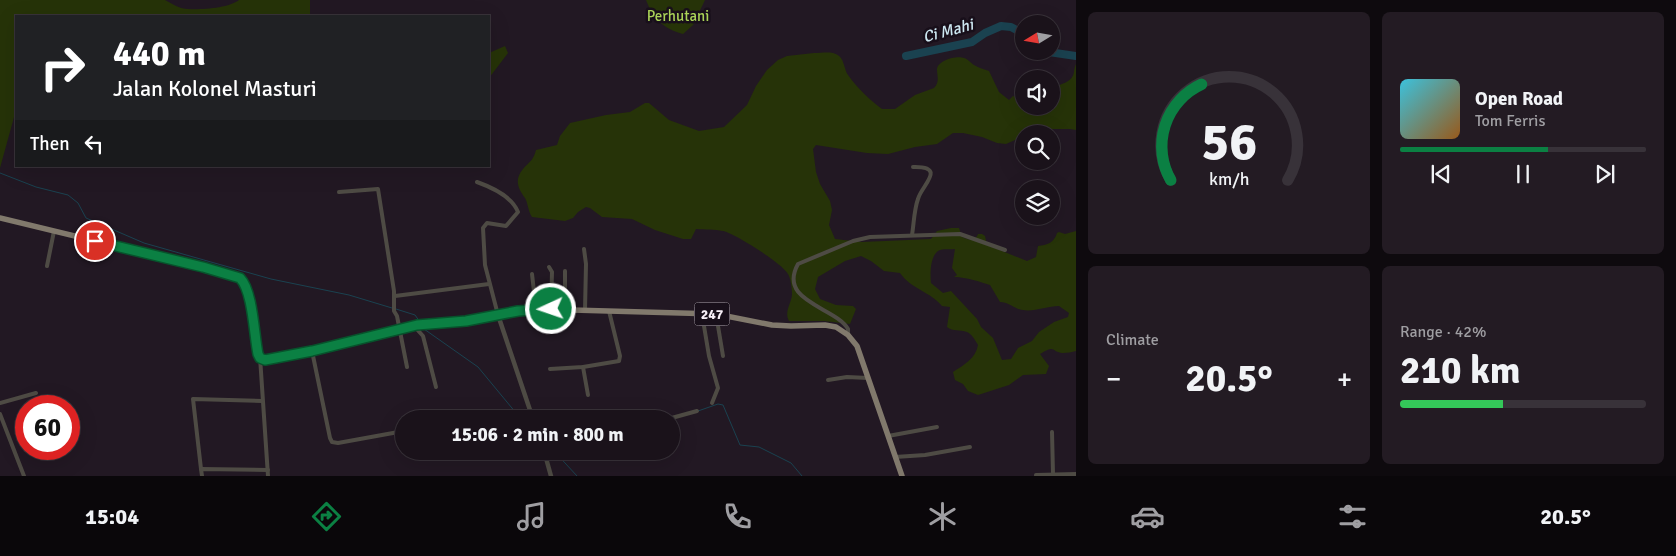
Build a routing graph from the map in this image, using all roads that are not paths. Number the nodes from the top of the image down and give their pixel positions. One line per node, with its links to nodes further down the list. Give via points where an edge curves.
1 (913, 167): 6 (street, via 925,168 931,176 918,198)
2 (477, 182): 13 (street, via 501,193 518,212 506,226 483,225)
3 (339, 192): 14 (street, via 377,188)
4 (0, 218): 5 (main road)
5 (54, 231): 9 (street); 28 (main road, via 240,278 251,306)
6 (912, 235): 8 (street, via 960,234); 25 (street, via 861,238 798,264 794,280 800,293 843,322)
7 (584, 249): 18 (street)
8 (1004, 250)
9 (47, 266)
10 (549, 266): 15 (street, via 552,272)
11 (565, 271): 16 (street)
12 (532, 274): 17 (street)
13 (489, 284): 14 (street); 22 (street)
14 (395, 296): 24 (street)
15 (551, 309): 16 (main road, 247); 17 (main road, 247)
16 (564, 309): 18 (main road, 247)
17 (536, 310): 22 (main road, 247)
18 (585, 310): 19 (main road, 247)
19 (609, 311): 20 (main road, 247); 29 (street, via 620,361)
20 (702, 314): 21 (main road, 247); 39 (street, via 718,388)
21 (716, 314): 25 (main road, 247, via 772,325 825,325 836,327); 27 (street)
22 (498, 315): 23 (main road, 247); 40 (street)
23 (418, 325): 24 (main road, 247); 34 (street)
24 (399, 329): 26 (main road, 247); 30 (street)
25 (848, 335): 32 (main road, via 857,346)
26 (312, 351): 28 (main road, 247, via 265,360); 46 (street, via 332,442)
27 (723, 356)
28 (260, 358): 37 (street)
29 (584, 367): 31 (street); 36 (street)
30 (406, 368)
31 (550, 369)
32 (868, 378): 33 (street); 47 (main road)
33 (828, 380)
34 (436, 387)
35 (36, 394): 38 (street)
36 (588, 395)
37 (262, 401): 51 (street, via 193,400); 52 (street)
38 (0, 403)
39 (712, 403)
40 (530, 410)
41 (697, 411): 43 (street)
42 (0, 414): 56 (street)
43 (680, 416)
44 (937, 427): 47 (street)
45 (1052, 432): 53 (street)
46 (395, 433)
47 (888, 436): 49 (main road)
48 (970, 447): 49 (street)
49 (895, 457): 60 (main road)
50 (547, 460): 59 (street)
51 (202, 469): 52 (street); 57 (street)
52 (268, 470): 58 (street)
53 (1053, 474): 54 (street); 55 (street)
54 (1076, 474)
55 (1036, 475)
56 (24, 476)
57 (202, 476)
58 (268, 476)
59 (551, 476)
60 (902, 476)

